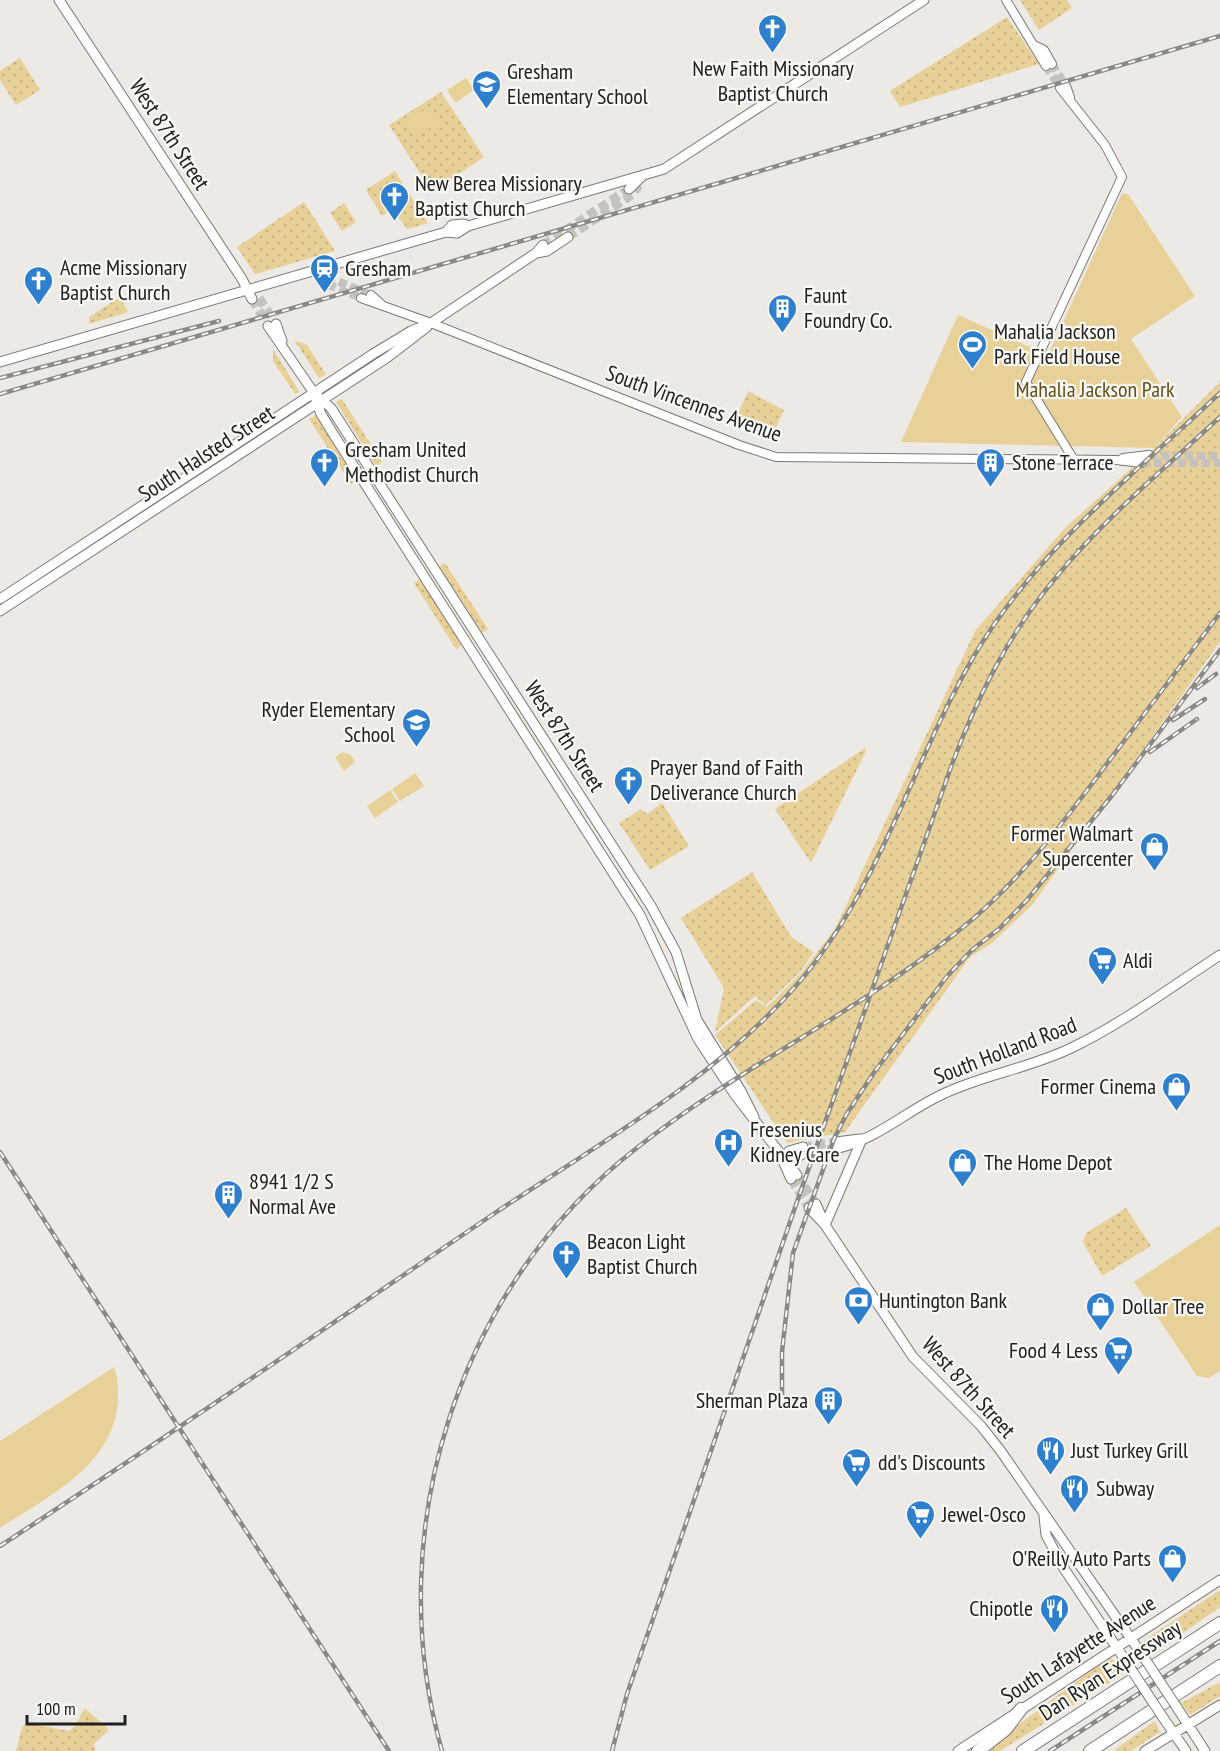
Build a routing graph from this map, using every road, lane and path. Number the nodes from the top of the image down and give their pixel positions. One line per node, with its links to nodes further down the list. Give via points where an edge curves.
1 (59, 0): 15 (main road, West 87th Street)
2 (924, 0): 6 (main road, via 664,169)
3 (1006, 0): 4 (street)
4 (1049, 65)
5 (1063, 87): 24 (street, via 1105,145 1122,177 1026,382)
6 (644, 174): 7 (main road); 8 (main road); 12 (main road, via 468,226 457,233 446,232)
7 (639, 185)
8 (629, 189)
9 (568, 237): 11 (main road, South Halsted Street)
10 (543, 245): 11 (main road, South Halsted Street)
11 (536, 254): 18 (main road, South Halsted Street)
12 (314, 276): 13 (street); 15 (main road)
13 (328, 277)
14 (371, 295): 17 (street, South Vincennes Avenue)
15 (253, 296): 20 (main road)
16 (361, 298): 17 (street, South Vincennes Avenue)
17 (381, 304): 18 (street, South Vincennes Avenue)
18 (431, 323): 21 (main road, South Halsted Street, via 393,342); 22 (main road, South Halsted Street, via 418,336); 24 (street, South Vincennes Avenue, via 776,457)
19 (272, 325): 21 (main road, West 87th Street)
20 (0, 362)
21 (314, 393): 22 (main road, West 87th Street); 27 (main road, South Halsted Street)
22 (320, 402): 28 (main road, South Halsted Street); 30 (main road, West 87th Street, via 332,432 640,915 698,1039); 30 (main road, West 87th Street, via 331,408 354,443 667,932 697,1020)
23 (1149, 455): 25 (street, South Vincennes Avenue)
24 (1074, 460): 25 (street, South Vincennes Avenue)
25 (1116, 460): 26 (street, South Vincennes Avenue)
26 (1142, 463)
27 (0, 599)
28 (0, 611)
29 (1220, 955): 31 (main road, South Holland Road, via 1076,1046 945,1093)
30 (754, 1117): 34 (main road, West 87th Street)
31 (862, 1139): 32 (main road, South Holland Road); 37 (main road)
32 (835, 1146)
33 (802, 1151): 34 (main road)
34 (783, 1161): 35 (main road, West 87th Street)
35 (794, 1177)
36 (813, 1206): 37 (main road, West 87th Street)
37 (825, 1225): 38 (main road, West 87th Street, via 913,1357 981,1426)
38 (1044, 1516): 41 (main road, West 87th Street, via 1052,1522); 42 (main road, West 87th Street, via 1046,1535 1054,1551)
39 (1220, 1580): 41 (main road, South Lafayette Avenue)
40 (1220, 1623): 50 (highway, Dan Ryan Expressway)
41 (1131, 1638): 42 (main road, South Lafayette Avenue); 46 (main road, West 87th Street, bridge)
42 (1116, 1646): 45 (main road, South Lafayette Avenue); 47 (main road, West 87th Street, bridge)
43 (1220, 1665): 51 (highway)
44 (1220, 1705): 46 (main road)
45 (1021, 1709): 48 (main road, South Lafayette Avenue); 49 (highway, via 1006,1729)
46 (1188, 1726): 47 (main road); 54 (main road, West 87th Street)
47 (1174, 1734): 52 (main road); 53 (main road, West 87th Street)
48 (958, 1751)
49 (978, 1751)
50 (1023, 1751)
51 (1090, 1751)
52 (1146, 1751)
53 (1186, 1751)
54 (1205, 1751)

